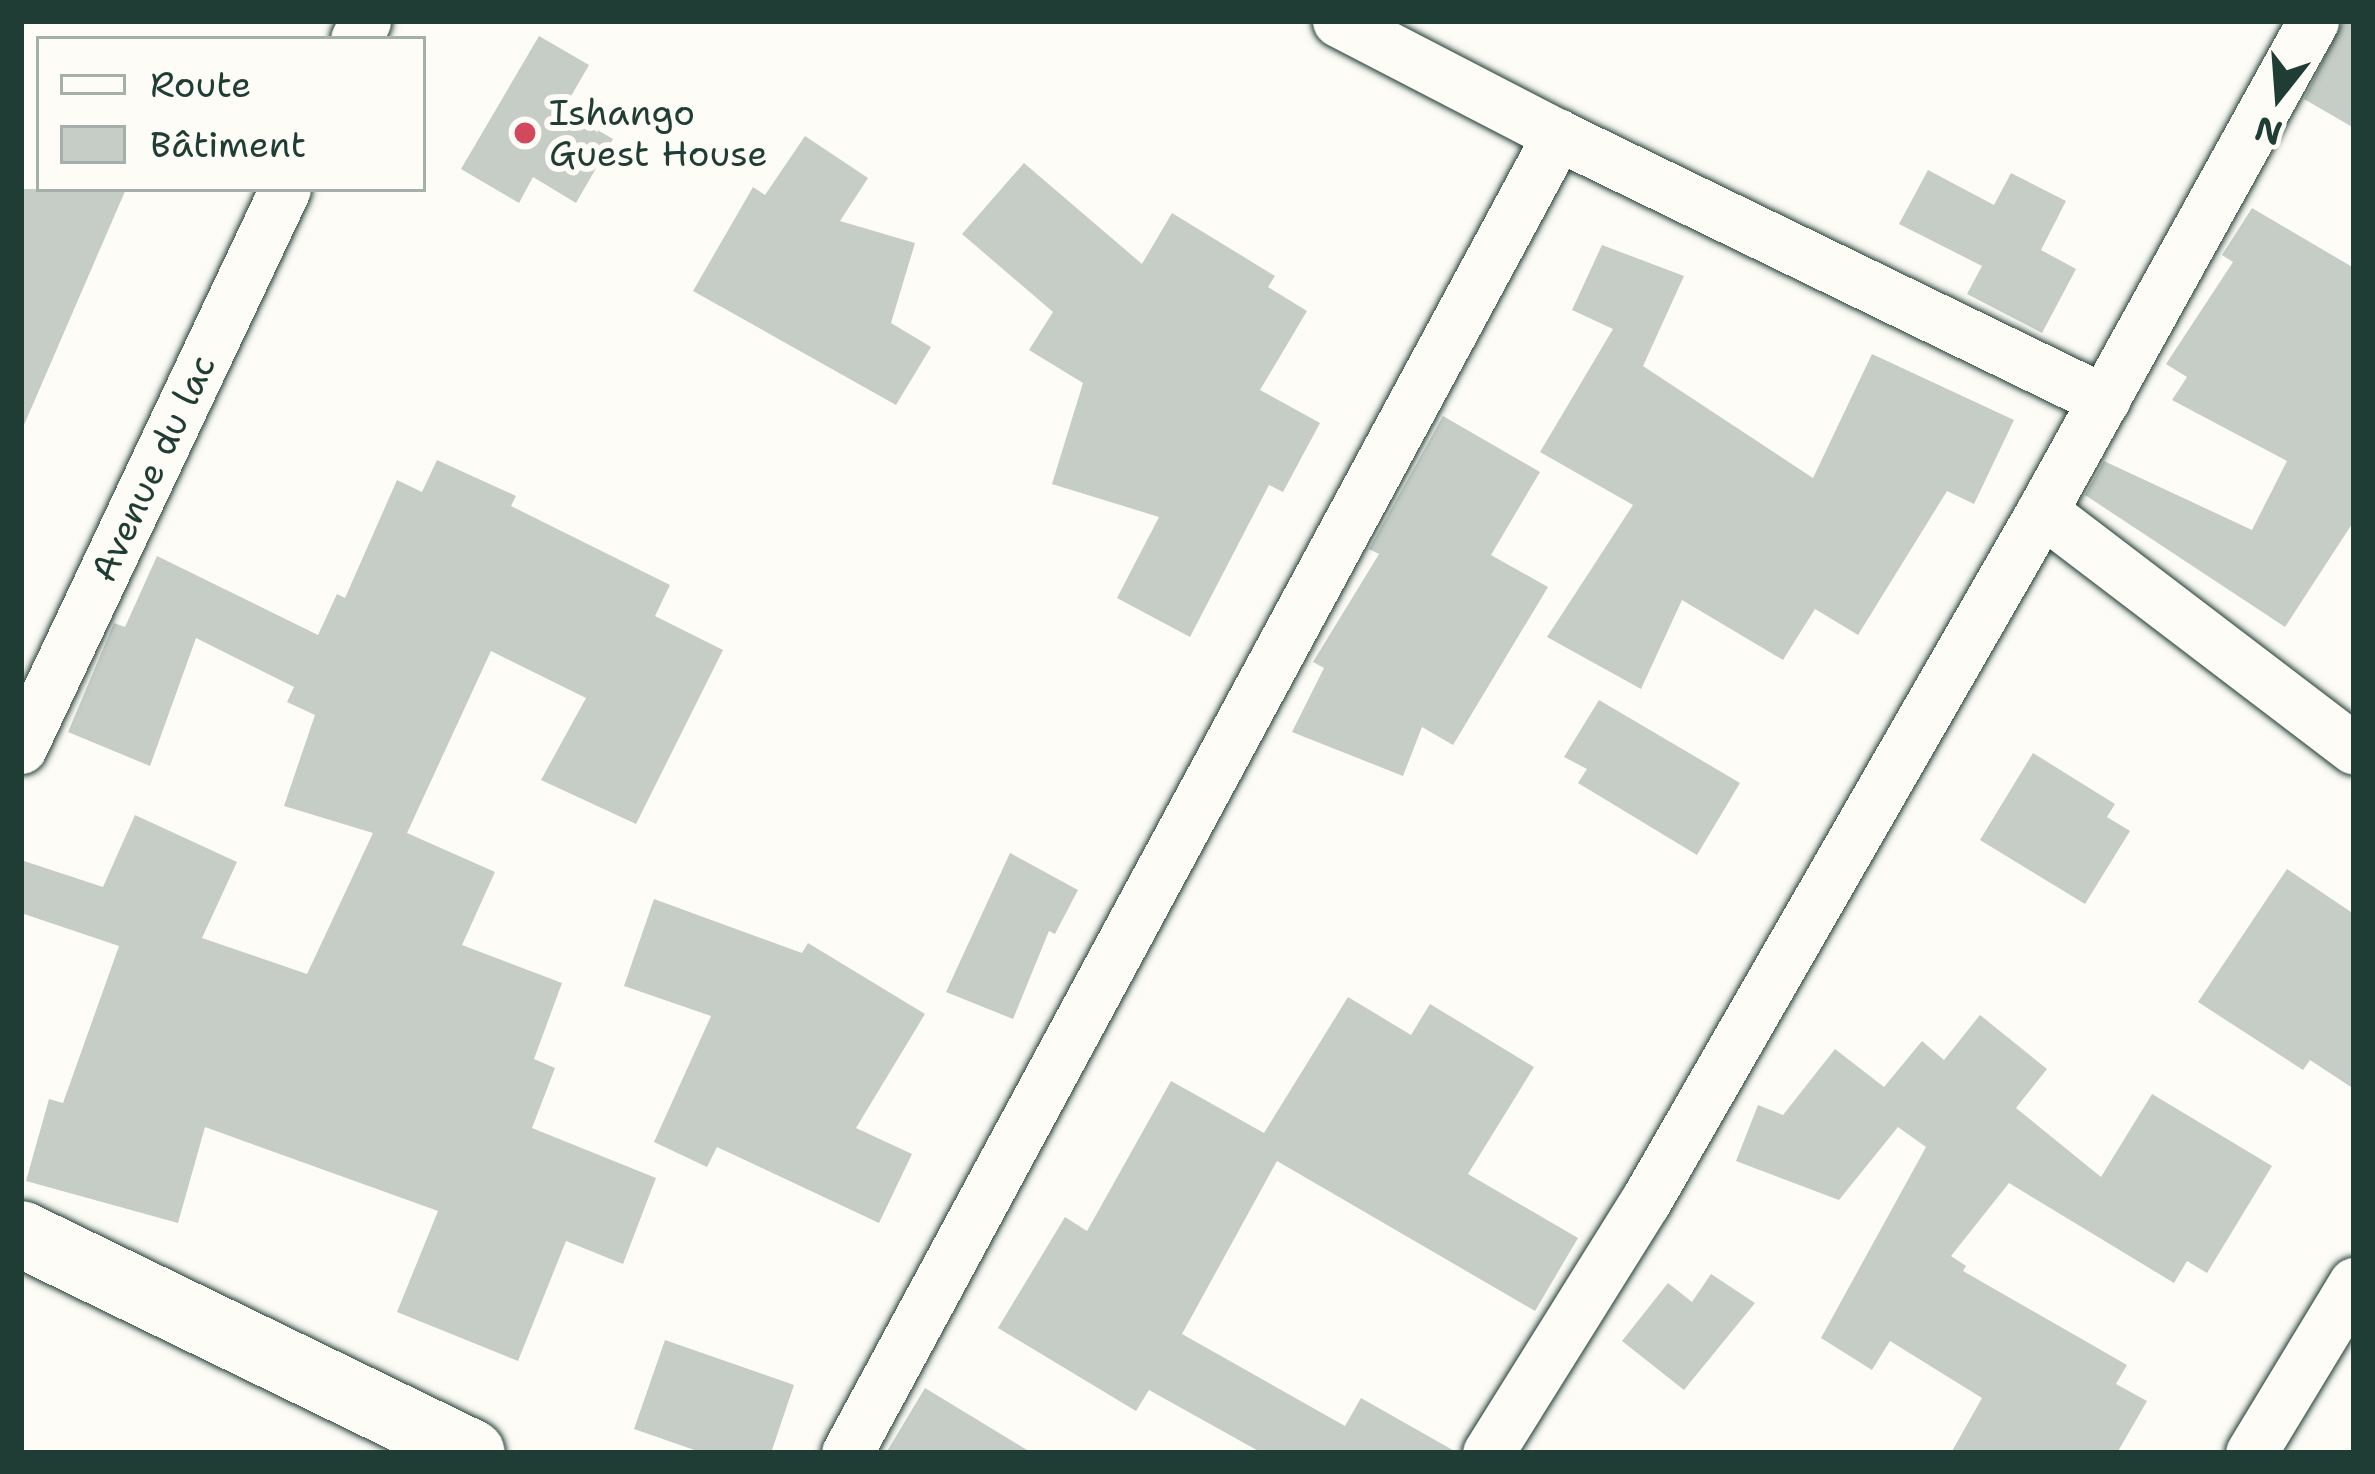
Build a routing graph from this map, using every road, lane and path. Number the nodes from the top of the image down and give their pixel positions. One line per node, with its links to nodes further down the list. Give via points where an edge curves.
1 (1338, 21): 3 (street)
2 (2313, 21): 5 (street)
3 (1558, 135): 5 (street); 12 (street)
4 (285, 192): 7 (street, Avenue du lac)
5 (2104, 400): 6 (street)
6 (2042, 511): 8 (street); 13 (street, via 1645,1202)
7 (21, 748)
8 (2354, 749)
9 (21, 1234): 11 (main road)
10 (2354, 1282): 14 (street)
11 (472, 1453)
12 (847, 1453)
13 (1488, 1453)
14 (2251, 1453)

